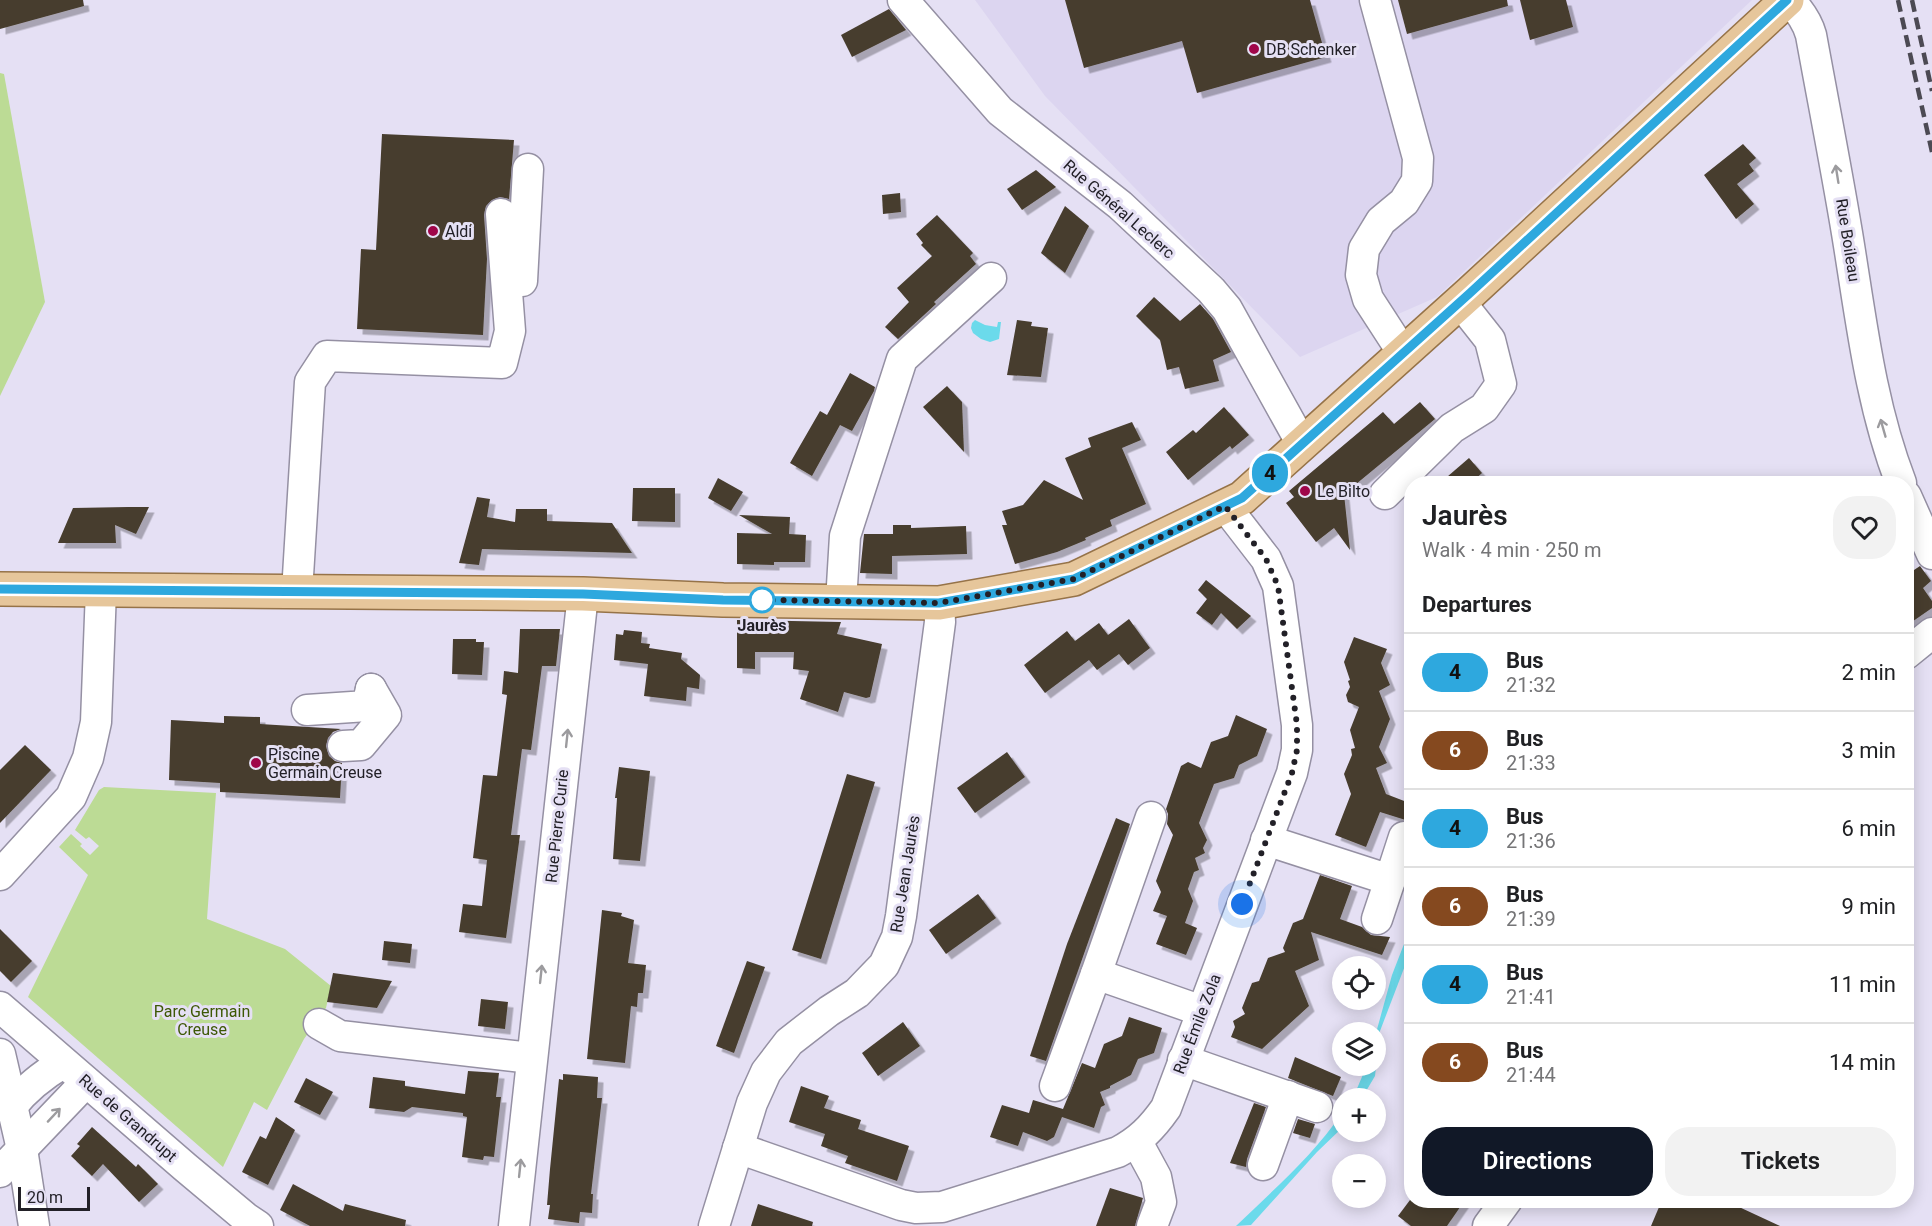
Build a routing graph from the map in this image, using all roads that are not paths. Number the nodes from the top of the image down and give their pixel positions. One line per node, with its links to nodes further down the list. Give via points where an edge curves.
1 (903, 0): 10 (street, Rue Général Leclerc, via 1000,111 1120,205 1211,290 1227,309)
2 (1375, 0): 9 (street, via 1418,170 1417,181 1404,202 1381,221 1364,249 1361,275 1368,298)
3 (1788, 0): 7 (main road); 11 (street, Rue Boileau, one-way to 3, via 1875,399 1811,35 1803,17)
4 (528, 169): 8 (street, via 521,297)
5 (501, 214): 8 (street)
6 (991, 278): 20 (street, via 902,359 845,536)
7 (1460, 302): 9 (main road); 12 (street, via 1490,340 1501,384 1485,408 1452,428)
8 (510, 331): 18 (street, via 502,363 327,356 310,382)
9 (1403, 353): 10 (main road)
10 (1302, 444): 13 (main road, via 1242,498)
11 (1898, 476)
12 (1385, 494)
13 (1225, 506): 21 (main road, via 1074,579); 28 (street, Rue Émile Zola, via 1266,559 1278,586 1297,725 1292,773)
14 (1914, 513): 15 (street)
15 (1932, 555)
16 (0, 589): 17 (main road)
17 (101, 590): 18 (main road); 29 (street, via 96,722 88,758 71,797)
18 (297, 592): 19 (main road)
19 (583, 594): 20 (main road); 37 (street, Rue Pierre Curie, one-way to 19)
20 (841, 602): 21 (main road)
21 (939, 603): 46 (street, Rue Jean Jaurès, via 940,622 897,937 884,965 857,993 789,1042 766,1072)
22 (1932, 633): 23 (street)
23 (1914, 648)
24 (308, 710): 25 (street, via 367,706 371,689 386,715 361,744)
25 (343, 746)
26 (1151, 817): 32 (street)
27 (1404, 837): 30 (street)
28 (1266, 840): 30 (street); 34 (street, Rue Émile Zola)
29 (0, 875)
30 (1390, 880): 31 (street)
31 (1377, 919)
32 (1096, 974): 34 (street); 41 (street)
33 (0, 1007): 39 (street, Rue de Grandrupt)
34 (1202, 1011): 38 (street, Rue Émile Zola)
35 (319, 1024): 37 (street, via 340,1036)
36 (0, 1054): 43 (street)
37 (531, 1058): 53 (street, Rue Pierre Curie, one-way to 37)
38 (1183, 1060): 42 (street); 45 (street, Rue Émile Zola, via 1166,1108)
39 (63, 1063): 40 (street, Rue de Grandrupt); 43 (street, via 44,1074)
40 (86, 1082): 47 (street, one-way to 40); 52 (street, Rue de Grandrupt)
41 (1055, 1086)
42 (1288, 1096): 44 (street); 48 (street)
43 (12, 1106): 47 (street)
44 (1317, 1107)
45 (1137, 1142): 46 (street, Rue Émile Zola, via 1118,1152 964,1201 916,1208); 55 (street, via 1156,1177 1161,1202)
46 (738, 1148): 54 (street, Rue Jean Jaurès)
47 (22, 1149): 49 (street); 51 (street)
48 (1263, 1166)
49 (0, 1172)
50 (1501, 1208): 56 (street)
51 (34, 1226)
52 (258, 1226)
53 (514, 1226)
54 (714, 1226)
55 (1152, 1226)
56 (1488, 1226)

